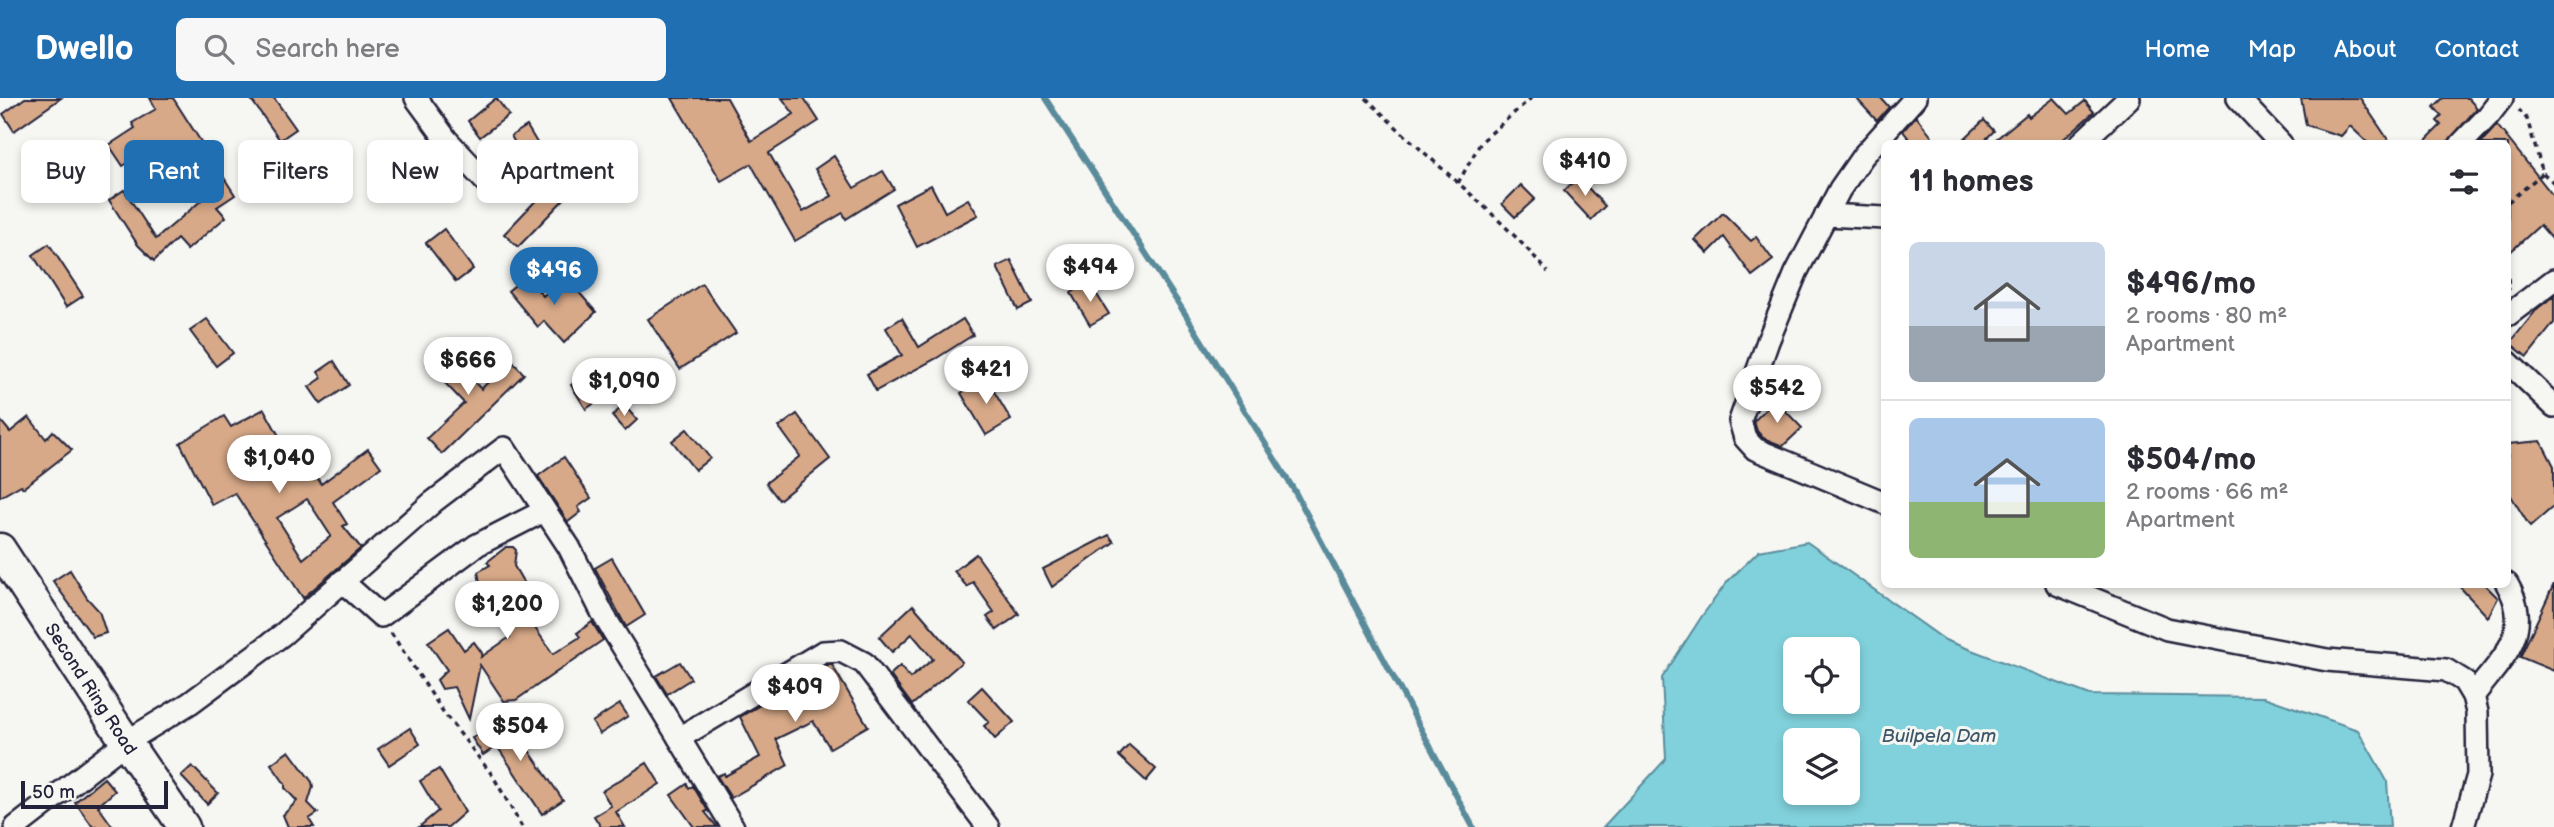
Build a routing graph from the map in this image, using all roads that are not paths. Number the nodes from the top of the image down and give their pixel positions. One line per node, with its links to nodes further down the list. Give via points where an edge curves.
1 (416, 98): 9 (street)
2 (1915, 98): 10 (street, via 1863,156)
3 (2129, 98): 6 (street)
4 (2238, 98): 7 (street)
5 (2508, 102): 8 (street)
6 (2084, 140)
7 (2277, 140)
8 (2465, 140)
9 (477, 172)
10 (1826, 215): 11 (street); 16 (street, via 1796,273 1740,421 1745,438 1755,449)
11 (1881, 218)
12 (2554, 280): 13 (street)
13 (2511, 313)
14 (2511, 369): 15 (street)
15 (2554, 405)
16 (1881, 501)
17 (544, 511): 19 (street, via 477,545 381,616); 19 (street, via 504,449 433,502); 23 (street)
18 (0, 550): 24 (main road, Second Ring Road)
19 (342, 581): 24 (street, via 220,682)
20 (2067, 588): 22 (street, via 2167,629 2327,660 2446,670 2464,681)
21 (2509, 588): 22 (street, via 2515,598 2518,630 2512,646)
22 (2473, 696): 29 (street, via 2479,775)
23 (679, 738): 27 (street); 28 (street, via 823,652 841,651 864,663)
24 (126, 742): 25 (street); 26 (main road, Second Ring Road)
25 (16, 827)
26 (184, 827)
27 (733, 827)
28 (988, 827)
29 (2463, 827)

